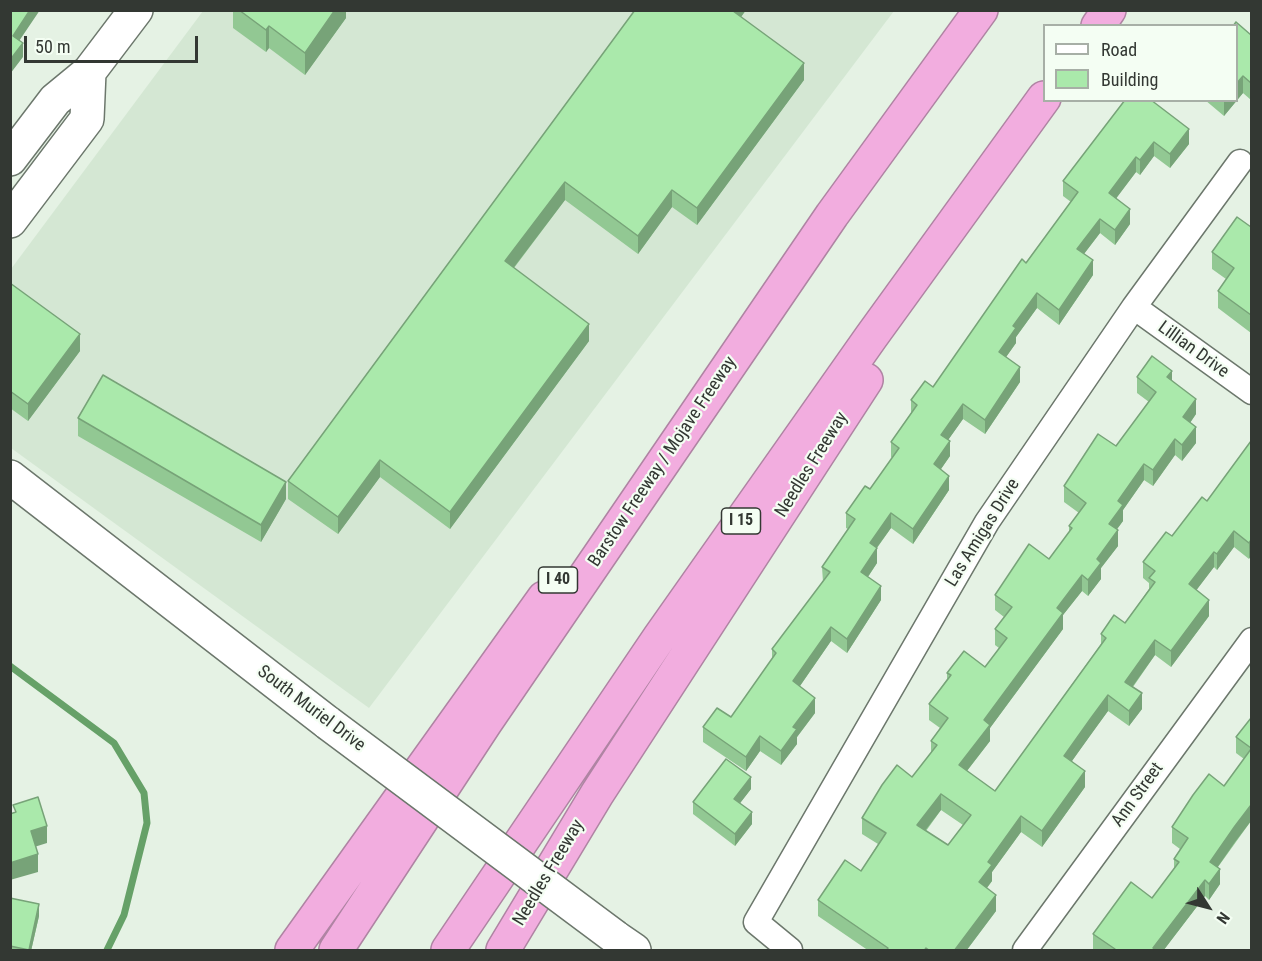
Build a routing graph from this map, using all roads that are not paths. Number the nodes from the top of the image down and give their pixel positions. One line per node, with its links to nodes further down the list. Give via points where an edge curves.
1 (136, 10): 5 (street)
2 (981, 10): 10 (highway, Barstow Freeway / Mojave Freeway)
3 (1109, 10): 4 (highway)
4 (1099, 24)
5 (89, 72): 8 (street, via 55,100); 11 (street, via 87,119)
6 (1043, 102): 19 (highway, I 15, via 870,337 666,628)
7 (1043, 102): 20 (highway, Needles Freeway, via 597,794)
8 (10, 159)
9 (1240, 162): 12 (street, Las Amigas Drive)
10 (832, 215): 17 (highway, I 40, via 527,622); 18 (highway, Barstow Freeway / Mojave Freeway, via 485,723)
11 (10, 221)
12 (1134, 307): 13 (street, Lillian Drive); 21 (street, Las Amigas Drive, via 987,522 756,922)
13 (1251, 392)
14 (10, 477): 16 (street, South Muriel Drive, bridge, via 328,723)
15 (1251, 640): 22 (street, Ann Street)
16 (625, 944)
17 (292, 951)
18 (336, 951)
19 (448, 951)
20 (503, 951)
21 (790, 951)
22 (1025, 951)

